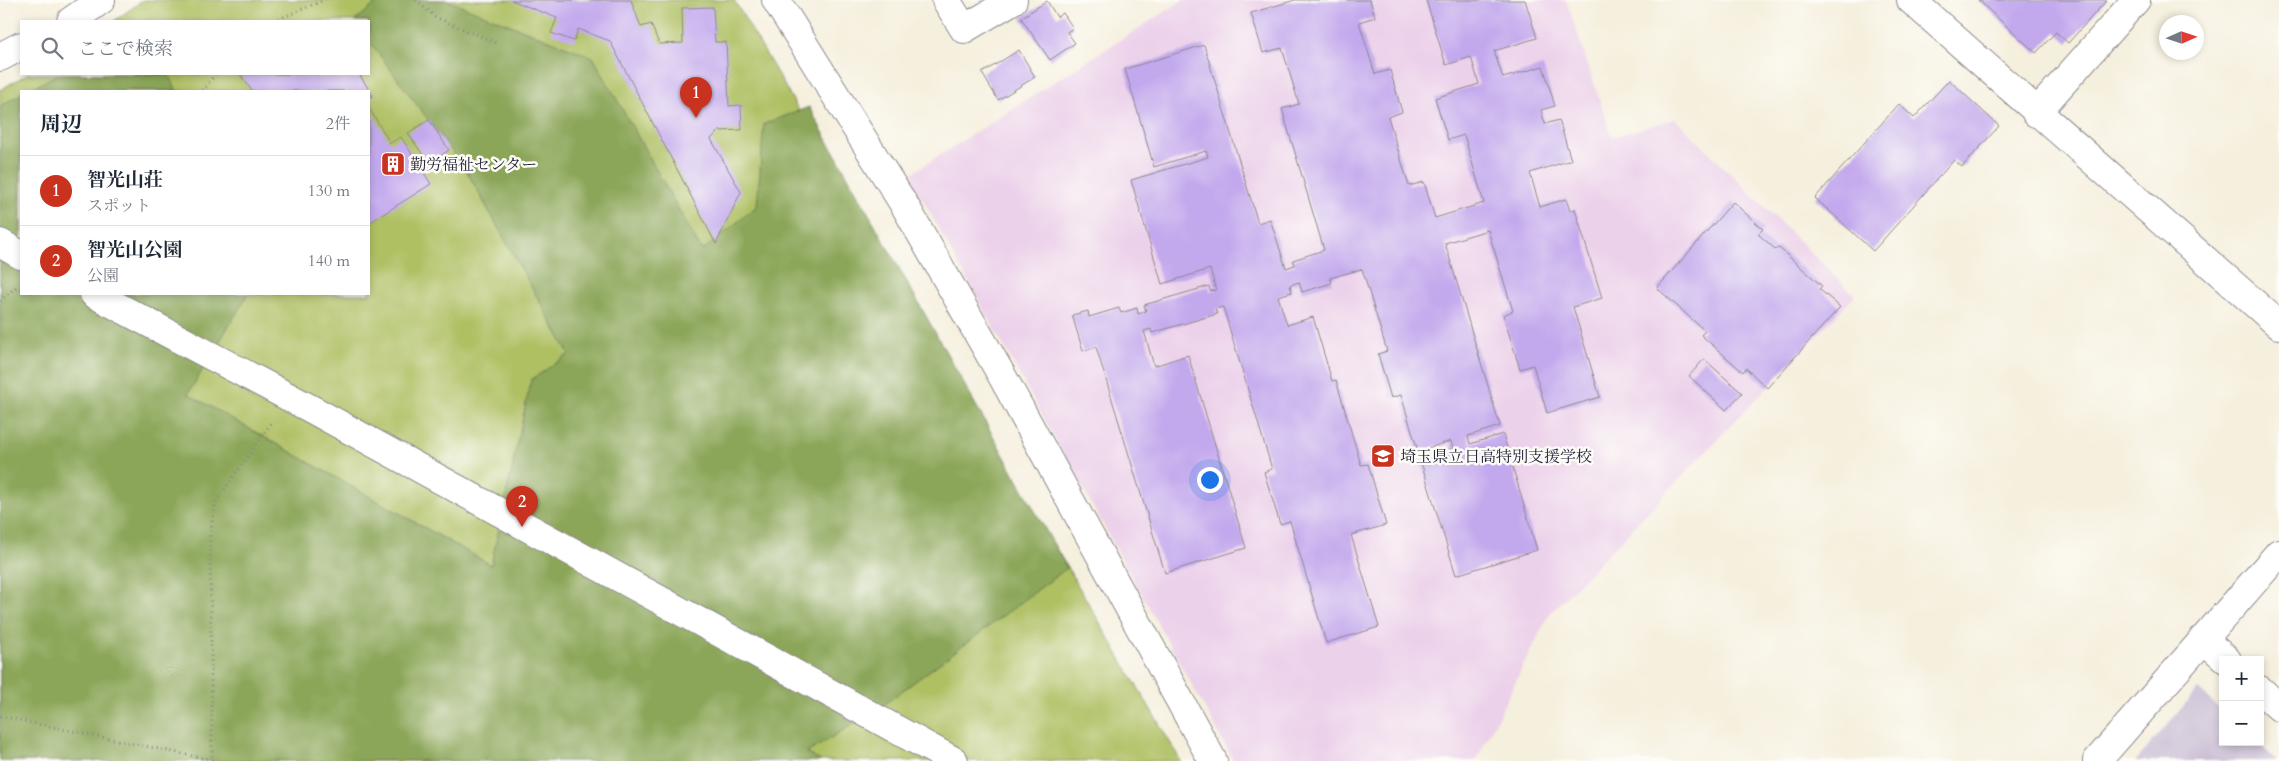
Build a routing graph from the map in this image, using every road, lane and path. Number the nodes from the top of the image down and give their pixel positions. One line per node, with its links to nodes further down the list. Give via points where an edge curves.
1 (101, 0): 9 (street)
2 (324, 0): 10 (path)
3 (416, 0): 11 (path, via 435,17)
4 (776, 0): 33 (street, via 924,240 1001,374)
5 (946, 0): 6 (street, via 964,29)
6 (1013, 0)
7 (1911, 0): 16 (street)
8 (2136, 0): 16 (street)
9 (72, 20)
10 (276, 20)
11 (498, 44)
12 (20, 47): 13 (street)
13 (0, 57)
14 (214, 75): 15 (path)
15 (204, 90)
16 (2036, 113): 22 (street)
17 (0, 242): 18 (street)
18 (20, 254)
19 (20, 284): 21 (path)
20 (96, 295): 32 (street)
21 (0, 301)
22 (2279, 325)
23 (278, 423): 30 (path, via 269,423 215,503 210,536)
24 (2279, 553): 25 (street)
25 (2203, 639): 26 (street); 34 (street)
26 (2222, 656)
27 (2264, 694): 28 (street)
28 (2279, 707)
29 (0, 716): 30 (path)
30 (212, 760): 31 (path)
31 (217, 761)
32 (954, 761)
33 (1213, 761)
34 (2097, 761)

